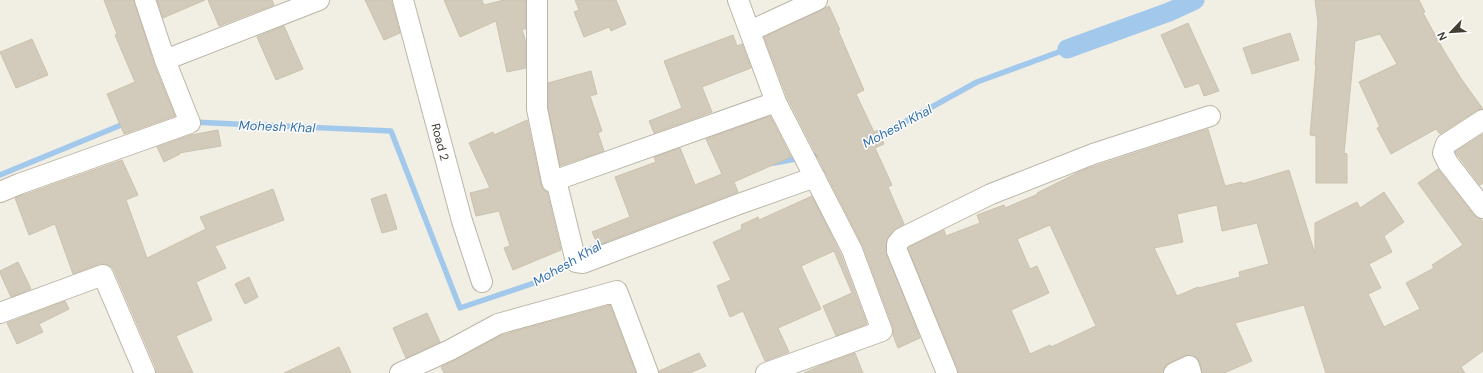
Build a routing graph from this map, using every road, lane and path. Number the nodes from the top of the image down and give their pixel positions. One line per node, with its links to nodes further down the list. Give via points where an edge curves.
1 (144, 0): 8 (street)
2 (320, 0): 8 (street)
3 (403, 0): 16 (street, Road 2, via 462,221)
4 (537, 0): 13 (street, via 537,110 552,182)
5 (738, 0): 7 (street)
6 (817, 0): 7 (street)
7 (750, 31): 9 (street)
8 (165, 60): 14 (street, via 190,123)
9 (776, 102): 12 (street); 13 (street)
10 (1210, 116): 22 (street, via 1094,154 990,194 902,238 897,244 897,251)
11 (1483, 120): 15 (street, via 1446,144 1443,153)
12 (815, 177): 13 (street, via 583,263 576,262); 21 (street, via 852,250 882,332)
13 (556, 180)
14 (0, 192)
15 (1483, 208)
16 (482, 282)
17 (0, 312): 18 (street, via 103,275)
18 (146, 373)
19 (400, 373): 20 (street, via 498,324 617,291)
20 (648, 373)
21 (766, 373)
22 (948, 373)
23 (1174, 373): 24 (street, via 1189,366)
24 (1191, 373)

